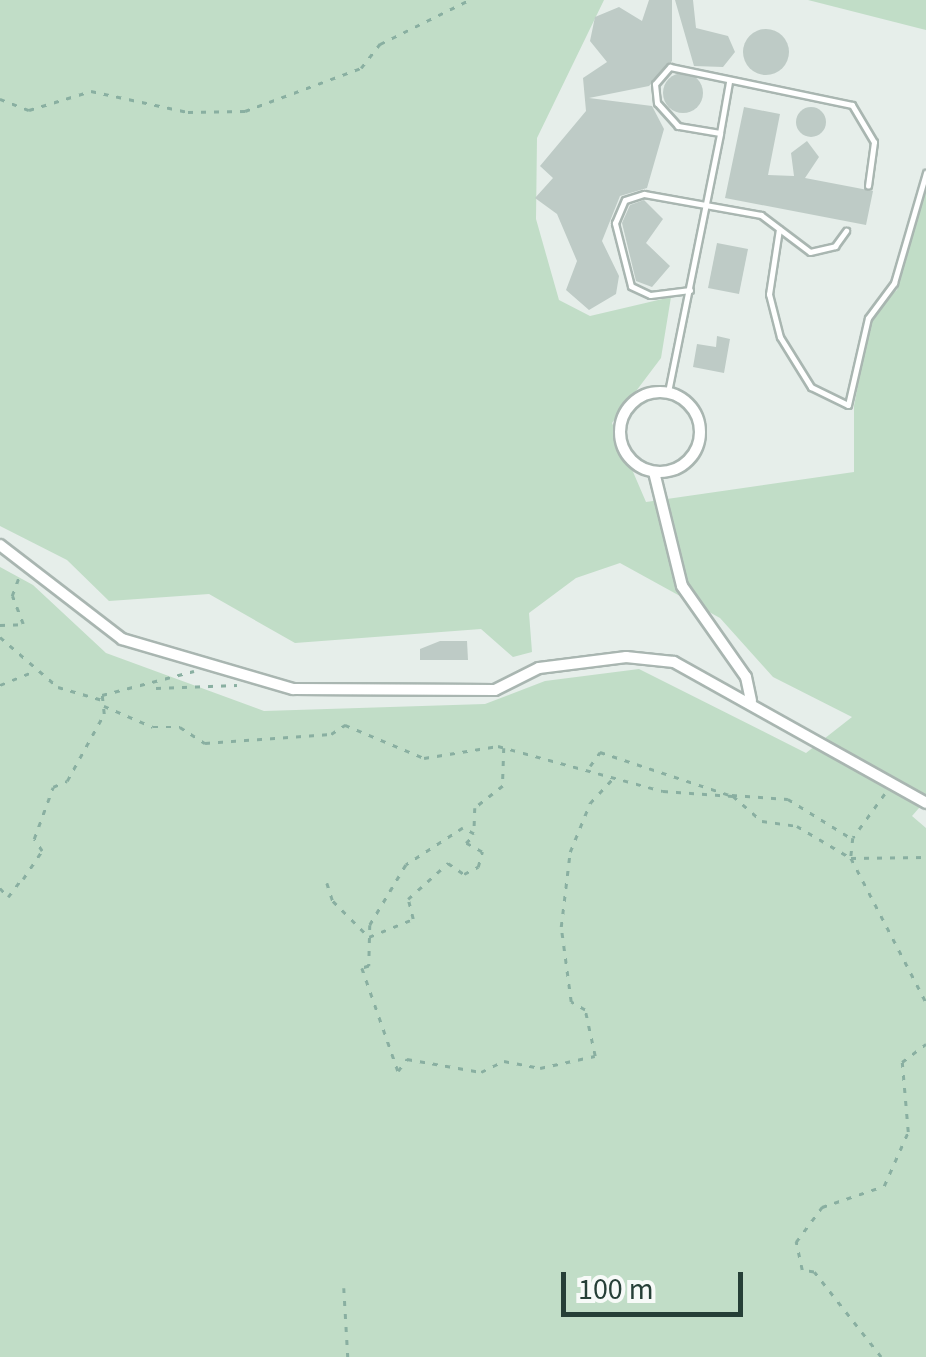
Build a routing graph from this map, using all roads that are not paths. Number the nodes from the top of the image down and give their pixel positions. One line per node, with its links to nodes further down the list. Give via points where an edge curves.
1 (729, 82): 2 (lane); 2 (lane, via 679,63 654,89 678,126); 4 (lane, via 858,108 874,142)
2 (720, 134): 5 (lane)
3 (926, 173): 6 (lane, via 894,283 868,318 848,406 811,387 780,337 768,294)
4 (868, 186)
5 (706, 206): 6 (lane, via 760,216); 8 (lane); 8 (lane, via 637,195 615,216 631,286 650,295)
6 (779, 229): 7 (lane, via 814,252)
7 (846, 231)
8 (690, 290): 9 (lane)
9 (668, 392): 10 (street, via 694,408 700,438 684,464); 10 (street, via 645,394 622,420 626,453)
10 (654, 472): 12 (street, via 682,586 746,677)
11 (0, 544): 12 (street, via 107,631 202,667 304,691 495,690 539,668 650,657)
12 (751, 700): 13 (street)
13 (926, 803)

